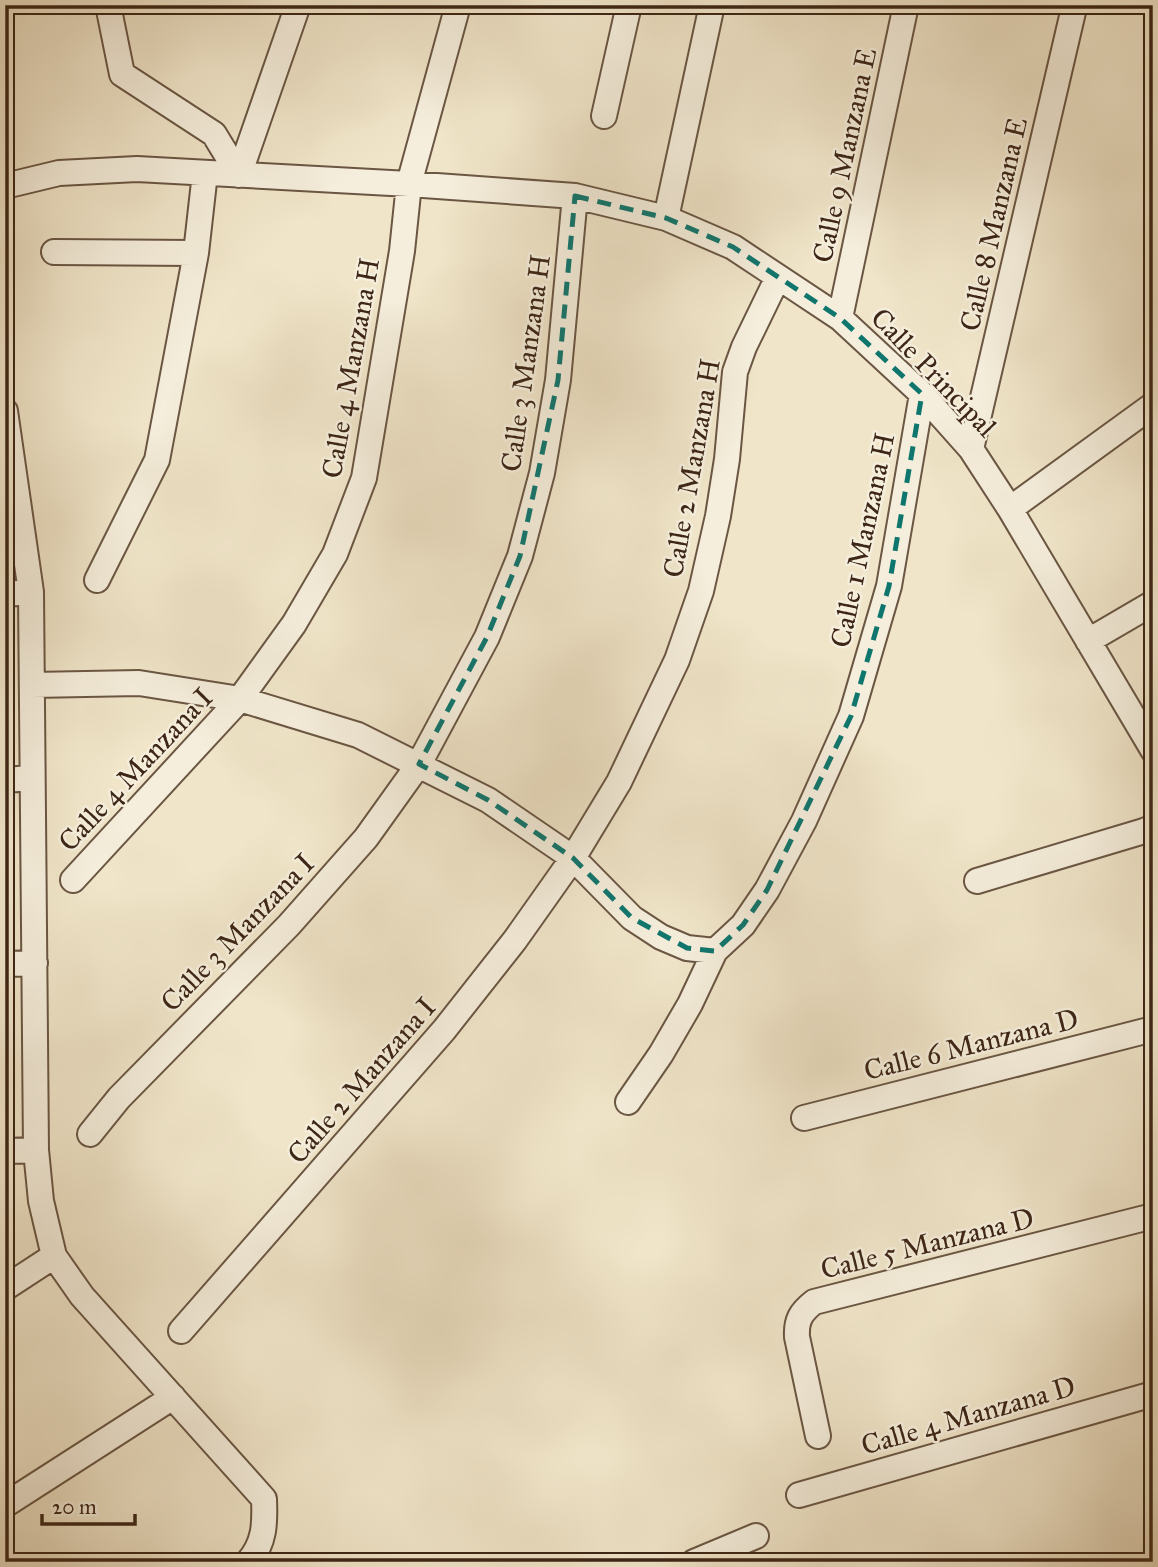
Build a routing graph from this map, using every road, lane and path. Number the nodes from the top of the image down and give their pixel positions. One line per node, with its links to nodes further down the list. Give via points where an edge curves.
1 (108, 5): 10 (street, via 122,74 214,134)
2 (298, 5): 10 (street)
3 (458, 5): 11 (street, Calle 4 Manzana H)
4 (629, 5): 8 (street)
5 (712, 5): 14 (street)
6 (906, 5): 18 (street, Calle 9 Manzana E)
7 (1073, 12): 22 (street, Calle 8 Manzana E)
8 (604, 116)
9 (205, 173): 10 (street, Calle Principal); 12 (street, Calle Principal, via 137,169 59,173); 16 (street)
10 (239, 175): 11 (street, Calle Principal)
11 (410, 184): 13 (street, Calle Principal); 30 (street, Calle 4 Manzana H, via 364,478 335,554 295,624)
12 (5, 186)
13 (575, 196): 14 (street, Calle Principal); 32 (street, Calle 3 Manzana H, via 558,380 542,473 520,556 487,637)
14 (666, 218): 17 (street, Calle Principal, via 733,247)
15 (54, 252): 16 (street)
16 (196, 253): 24 (street, via 158,460)
17 (778, 277): 18 (street, Calle Principal); 36 (street, Calle 2 Manzana H, via 735,372 718,516 701,591 677,660 619,782)
18 (840, 318): 19 (street, Calle Principal)
19 (922, 394): 22 (street, Calle Principal); 39 (street, Calle 1 Manzana H, via 888,586 851,716 767,890 743,925)
20 (1153, 405): 23 (street)
21 (5, 411): 25 (street)
22 (971, 449): 23 (street, Calle Principal)
23 (1010, 509): 28 (street, Calle Principal)
24 (97, 580)
25 (31, 592): 26 (street); 29 (street)
26 (5, 594)
27 (1153, 603): 28 (street)
28 (1088, 641): 31 (street, Calle Principal)
29 (32, 685): 30 (street, via 139,682); 33 (street)
30 (240, 699): 32 (street, via 358,735); 37 (street, Calle 4 Manzana I)
31 (1153, 750)
32 (419, 764): 36 (street, via 488,800); 45 (street, Calle 3 Manzana I, via 366,838 289,925 118,1098)
33 (31, 778): 34 (street); 40 (street)
34 (5, 780)
35 (1153, 827): 38 (street)
36 (573, 858): 39 (street, via 632,918 661,937 687,948); 51 (street, Calle 2 Manzana I, via 444,1030)
37 (73, 880)
38 (977, 881)
39 (715, 951): 43 (street, via 661,1054)
40 (35, 962): 41 (street); 46 (street)
41 (5, 964)
42 (1153, 1029): 44 (street, Calle 6 Manzana D)
43 (628, 1102)
44 (804, 1118)
45 (90, 1134)
46 (36, 1150): 47 (street); 49 (street, via 41,1201)
47 (5, 1151)
48 (1153, 1216): 54 (street, Calle 5 Manzana D, via 814,1302 796,1323)
49 (54, 1256): 50 (street); 53 (street, via 82,1296)
50 (5, 1288)
51 (181, 1331)
52 (1153, 1394): 55 (street, Calle 4 Manzana D)
53 (173, 1397): 56 (street); 58 (street, via 264,1499 265,1527 256,1553)
54 (818, 1436)
55 (799, 1494)
56 (5, 1505)
57 (756, 1536): 59 (street)
58 (247, 1562)
59 (694, 1562)

